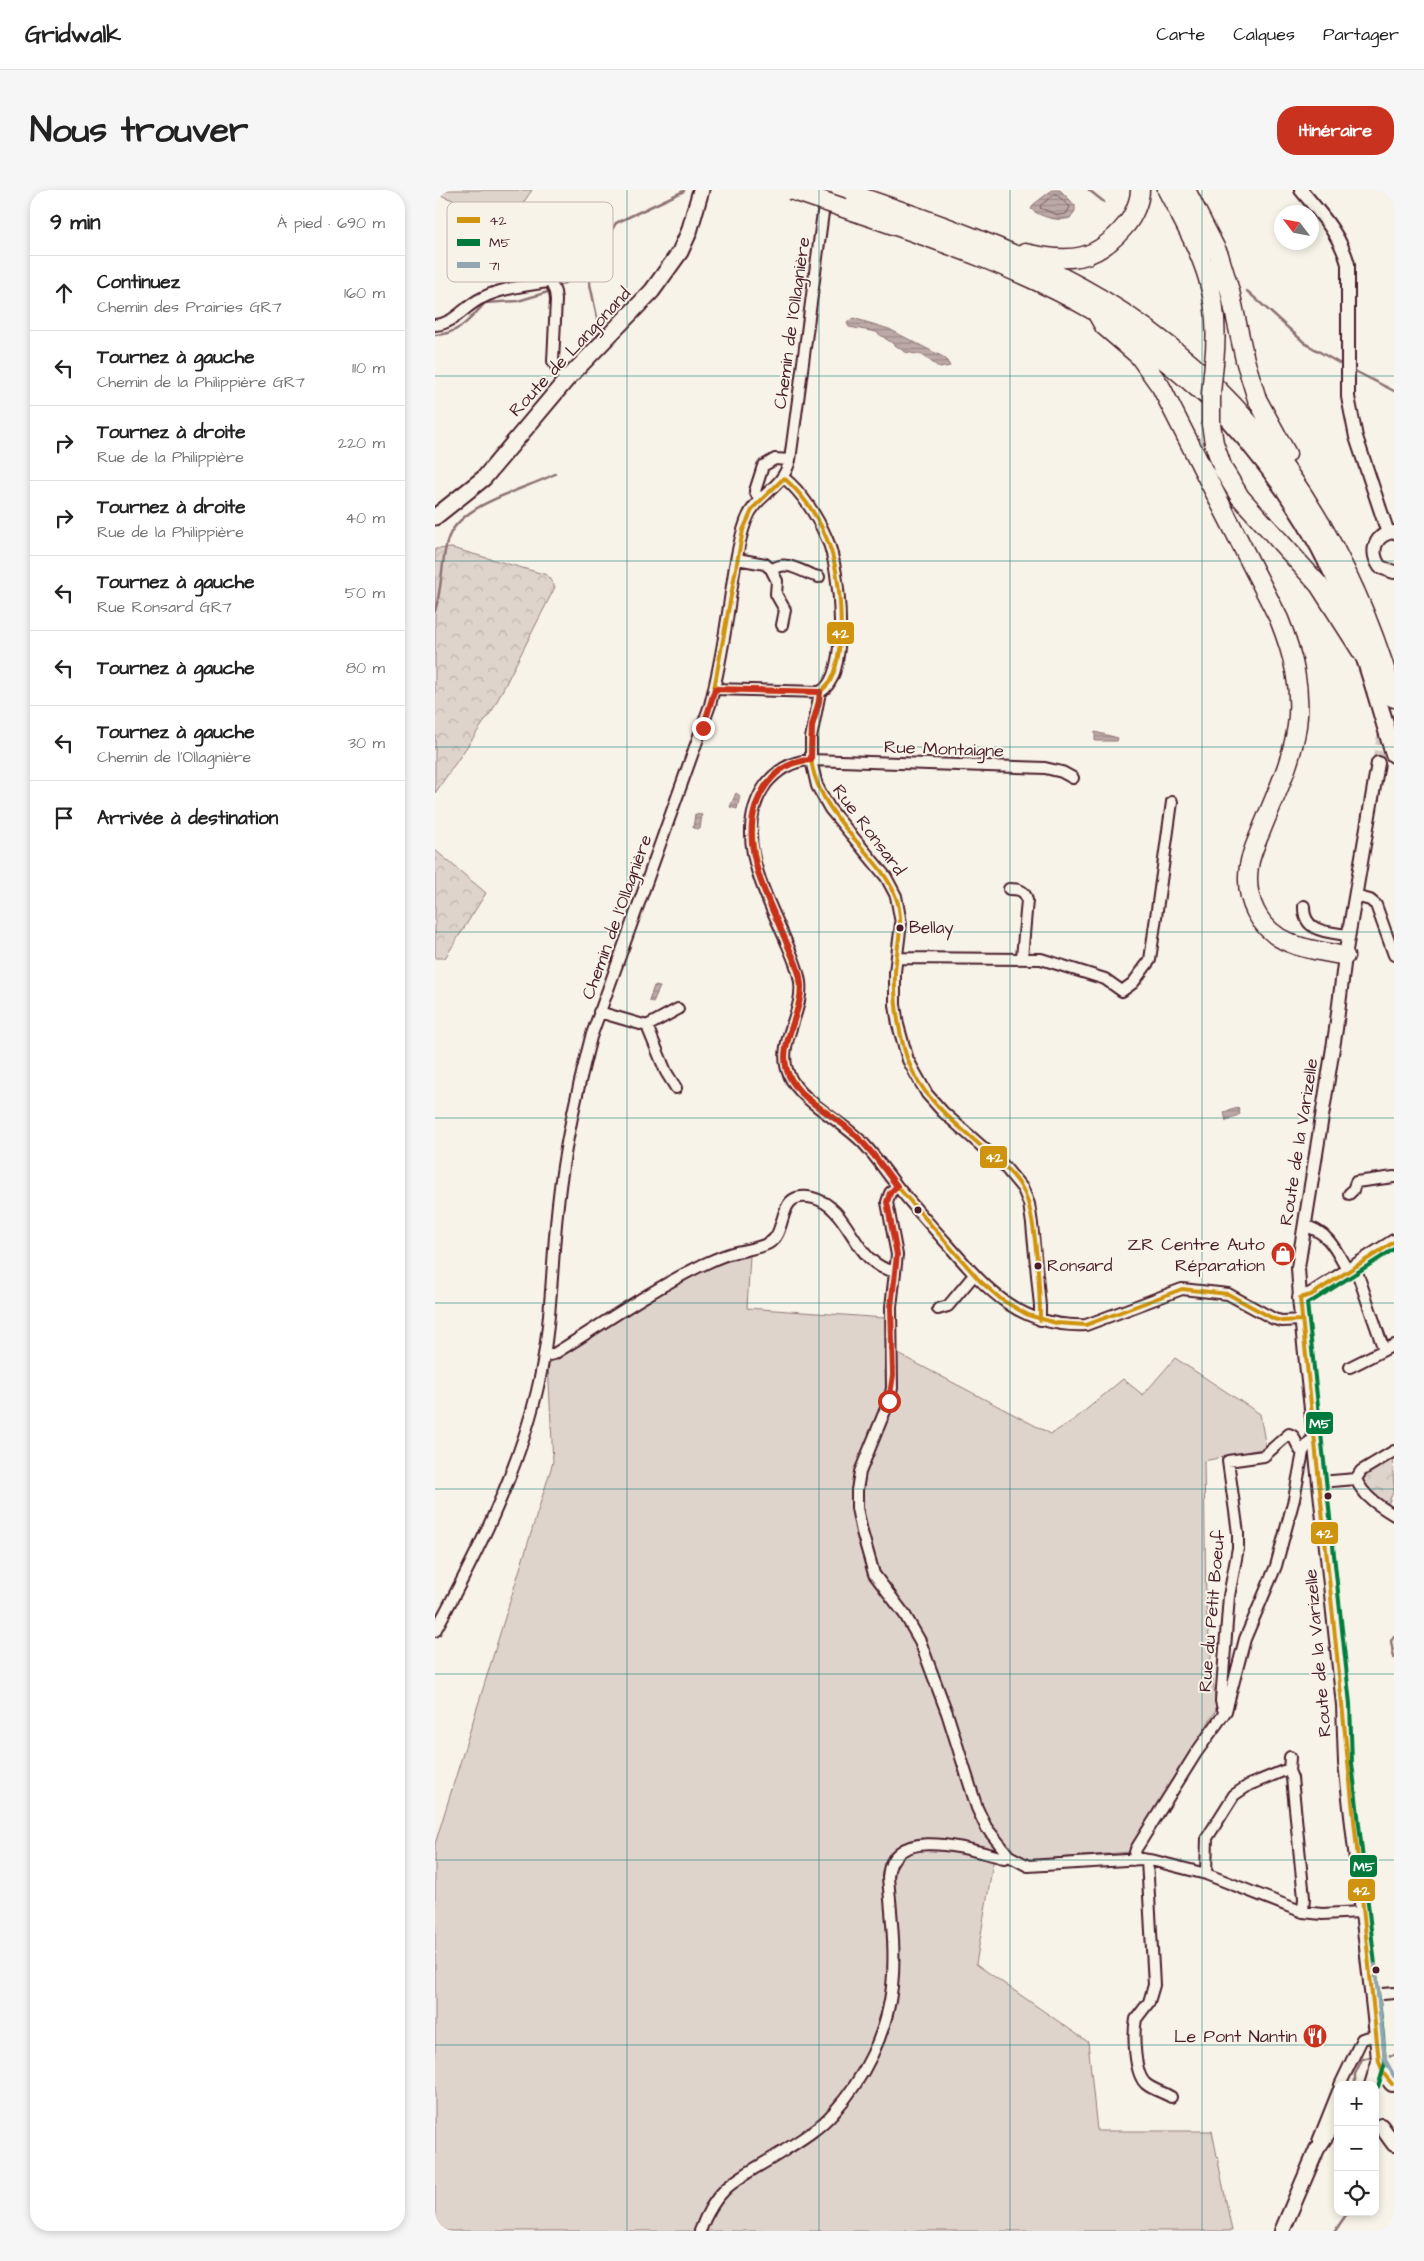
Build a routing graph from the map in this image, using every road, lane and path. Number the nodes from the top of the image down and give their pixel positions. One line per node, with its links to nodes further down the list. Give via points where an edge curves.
1 (701, 190): 12 (main road, Route de Langonand, via 689,232 667,273)
2 (791, 190): 8 (highway, bridge)
3 (826, 190): 14 (street, Chemin de l'Ollagnière)
4 (1141, 190): 9 (highway, via 1131,219 1113,241 1095,253 1071,259 1037,256)
5 (1167, 190): 25 (highway, bridge, via 1211,284 1216,321 1211,424 1223,470 1240,497 1319,585)
6 (1186, 190): 19 (highway, via 1219,255 1257,399 1333,533)
7 (1301, 190): 18 (street, via 1344,248 1348,264 1348,396 1356,437)
8 (845, 197): 9 (highway); 10 (highway, via 1035,280)
9 (996, 246): 19 (highway, via 1100,298 1189,361 1225,394 1291,475)
10 (1096, 312): 13 (highway, via 1161,357); 38 (highway, via 1104,326 1139,356 1161,387 1275,610 1291,650 1298,690 1297,727 1249,865 1247,883 1251,902 1257,916 1283,939 1300,947)
11 (435, 324): 12 (street, via 454,319 488,295 551,283 556,300 553,360)
12 (567, 379): 17 (main road, Route de Langonand, via 484,478)
13 (1202, 392): 25 (highway, via 1258,453 1299,512 1344,599)
14 (790, 460): 15 (street, Chemin de l'Ollagnière); 16 (street, Chemin de l'Ollagnière, via 775,459 763,466 755,491)
15 (784, 478): 16 (street, Chemin de l'Ollagnière); 27 (street, via 794,486 821,527 833,553 839,658 833,678)
16 (759, 500): 20 (street, Chemin de l'Ollagnière, via 747,518)
17 (435, 517)
18 (1391, 532): 22 (street, via 1377,541 1374,554 1379,566)
19 (1339, 554): 28 (highway, via 1356,590)
20 (737, 559): 21 (street, via 765,564); 26 (street, Chemin de l'Ollagnière)
21 (772, 570): 23 (street, via 786,566); 24 (street, via 777,581 776,594 785,610)
22 (1394, 572)
23 (819, 577)
24 (782, 625)
25 (1365, 657): 29 (highway)
26 (715, 689): 27 (street); 43 (street, Chemin de l'Ollagnière)
27 (820, 692): 30 (street, Rue Ronsard, via 812,726)
28 (1394, 698)
29 (1394, 754)
30 (811, 760): 32 (street, Rue Montaigne, via 1045,768); 40 (street, Rue Ronsard, via 823,799 893,888 901,923); 47 (street, Rue Montaigne, via 786,766 772,777 757,802 751,832 759,877 799,975 799,1000 785,1054 789,1075 799,1091 864,1144)
31 (1378, 763): 35 (street, Route de la Varizelle)
32 (1073, 778)
33 (1172, 802): 41 (street, via 1150,960 1133,982 1122,991 1111,982 1089,974 1048,961)
34 (1009, 889): 41 (street, via 1021,890 1027,900)
35 (1355, 896): 37 (street, Route de la Varizelle); 39 (street, via 1376,905)
36 (1304, 906): 37 (street, via 1305,918 1313,928)
37 (1349, 935): 38 (street, Route de la Varizelle)
38 (1345, 956): 49 (street, Route de la Varizelle)
39 (1394, 956)
40 (898, 958): 41 (street); 56 (street, Rue Ronsard, via 894,986 898,1025 917,1078 943,1112 1004,1166 1023,1189 1029,1204)
41 (1023, 958)
42 (678, 1009): 44 (street)
43 (599, 1012): 44 (street); 59 (street, Chemin de l'Ollagnière, via 578,1085 565,1153)
44 (647, 1026): 45 (street)
45 (676, 1088)
46 (1394, 1177): 48 (street, via 1356,1182)
47 (897, 1186): 52 (street, via 887,1202 895,1239); 53 (street)
48 (1349, 1194)
49 (1304, 1226): 51 (street, via 1331,1240); 54 (street, Route de la Varizelle, via 1298,1268)
50 (1394, 1242): 51 (main road)
51 (1350, 1266): 54 (main road, via 1311,1295); 58 (street)
52 (895, 1271): 59 (street, via 884,1268 869,1257 832,1208 814,1198 800,1197 786,1207 778,1235 771,1242 699,1266 554,1354); 71 (street, via 891,1307 892,1388 860,1472 857,1508 874,1574 920,1641 977,1808)
53 (975, 1275): 55 (street, via 948,1306); 56 (street, via 1008,1305)
54 (1300, 1298): 57 (main road, Route de la Varizelle)
55 (938, 1309)
56 (1040, 1320): 57 (street, via 1069,1326 1085,1325 1183,1289 1228,1294 1274,1319)
57 (1302, 1320): 61 (main road, Route de la Varizelle)
58 (1389, 1347): 60 (street)
59 (544, 1356): 67 (street, Chemin de l'Ollagnière, via 518,1455 468,1567)
60 (1350, 1367)
61 (1316, 1440): 63 (street, via 1309,1442); 65 (main road, Route de la Varizelle)
62 (1394, 1451): 64 (street, via 1361,1470)
63 (1303, 1452): 68 (street, via 1276,1566 1245,1639); 68 (street, Rue du Petit Boeuf, via 1289,1434 1262,1457 1228,1461 1238,1548 1225,1635 1221,1706)
64 (1356, 1479): 65 (street); 66 (street, via 1371,1499)
65 (1320, 1482): 76 (main road, Route de la Varizelle)
66 (1394, 1515)
67 (435, 1631)
68 (1226, 1711): 72 (street, Rue du Petit Boeuf, via 1136,1849)
69 (1290, 1757): 70 (street)
70 (1289, 1771): 74 (street, via 1249,1785 1234,1795 1207,1838); 75 (street, via 1293,1778)
71 (1009, 1856): 72 (street, via 1036,1867); 91 (street, via 1003,1858 932,1844 907,1846 893,1858 888,1877 892,1986 878,2044 834,2112 784,2151 731,2182 720,2192)
72 (1133, 1860): 73 (street)
73 (1147, 1860): 74 (street); 84 (street, via 1155,1985 1149,2002 1136,2019 1137,2066 1146,2085)
74 (1206, 1874): 75 (street)
75 (1303, 1912): 76 (street)
76 (1363, 1912): 78 (main road, Route de la Varizelle)
77 (1394, 1992): 78 (street)
78 (1372, 1996): 79 (main road, Route de la Varizelle)
79 (1378, 2049): 80 (street, via 1362,2038); 81 (main road); 83 (main road)
80 (1342, 2081)
81 (1374, 2081)
82 (1379, 2084): 83 (main road)
83 (1393, 2084)
84 (1171, 2097)
85 (1334, 2100): 90 (street)
86 (1334, 2124): 90 (main road)
87 (1384, 2125): 89 (main road)
88 (1334, 2135): 90 (main road)
89 (1394, 2144)
90 (1305, 2175): 92 (main road)
91 (699, 2231)
92 (1283, 2231)

